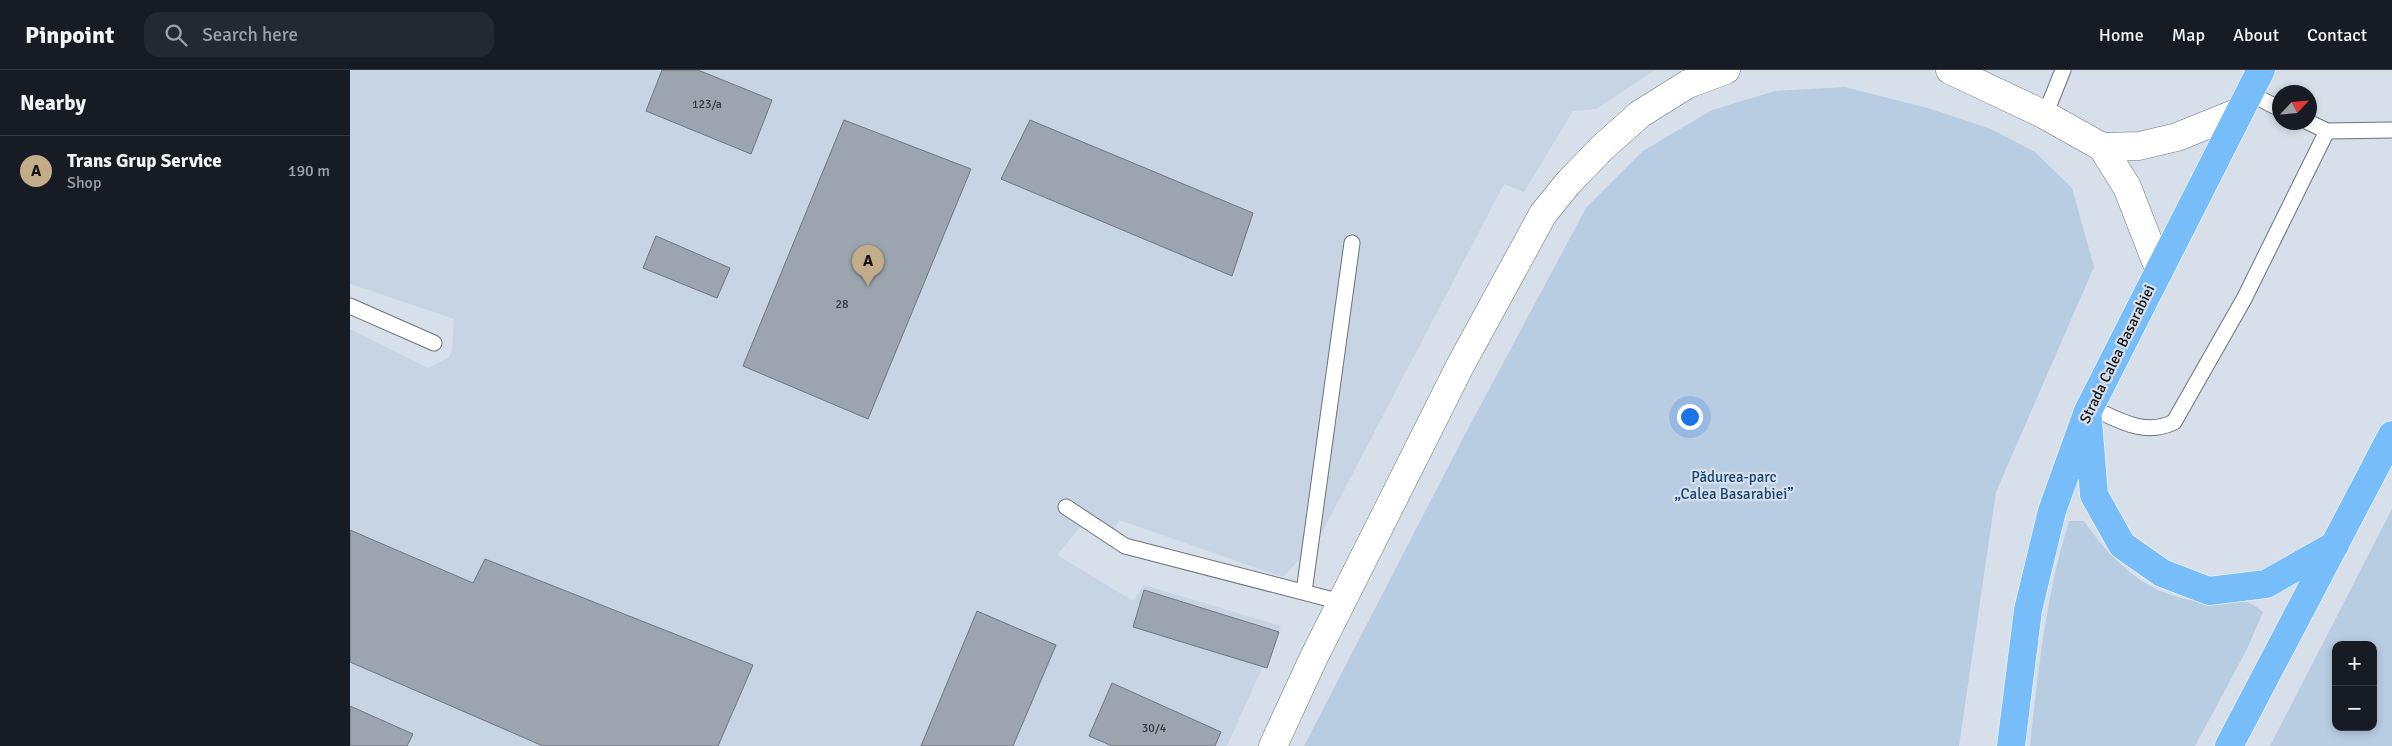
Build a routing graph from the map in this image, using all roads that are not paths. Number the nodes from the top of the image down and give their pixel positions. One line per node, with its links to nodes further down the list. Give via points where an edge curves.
1 (1726, 70): 20 (street, via 1688,84 1640,114 1575,175 1543,214 1460,366)
2 (1950, 70): 6 (street)
3 (2063, 70): 6 (lane)
4 (2250, 92): 5 (lane); 10 (street, via 2177,137 2139,146); 12 (main road, Strada Calea Basarabiei)
5 (2272, 104)
6 (2045, 115): 10 (street)
7 (2317, 126): 9 (lane)
8 (2392, 130): 9 (lane)
9 (2327, 131): 15 (lane, via 2244,299 2174,422 2140,429)
10 (2102, 147): 12 (street, via 2127,187)
11 (1352, 243): 19 (lane)
12 (2159, 269): 15 (main road, Strada Calea Basarabiei)
13 (350, 306): 14 (lane)
14 (434, 343)
15 (2089, 409): 18 (main road, via 2094,495 2122,545 2162,573 2209,591 2266,584); 22 (main road, Strada Calea Basarabiei, via 2052,511 2028,610)
16 (2392, 435): 18 (main road)
17 (1066, 507): 19 (lane, via 1125,546)
18 (2335, 544): 23 (main road)
19 (1304, 592): 20 (lane)
20 (1341, 602): 21 (street)
21 (1273, 746)
22 (2012, 746)
23 (2229, 746)

